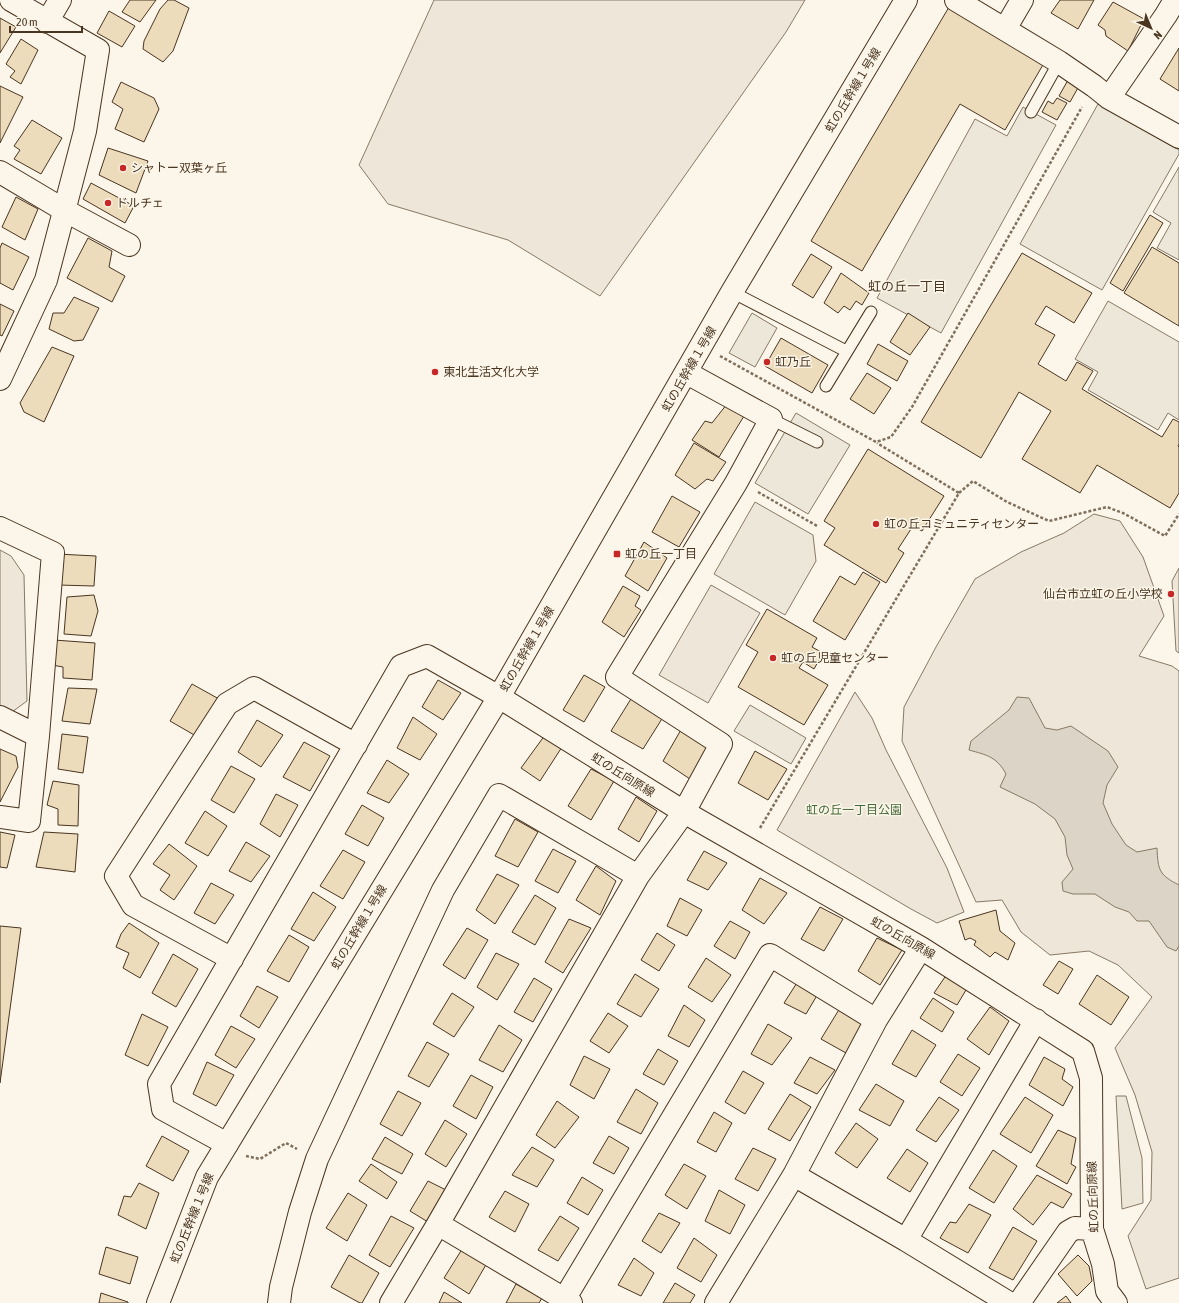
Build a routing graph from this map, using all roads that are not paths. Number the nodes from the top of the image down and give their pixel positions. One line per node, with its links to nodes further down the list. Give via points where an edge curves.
1 (11, 0): 7 (street)
2 (60, 0): 7 (street)
3 (906, 0): 16 (street, 虹の丘幹線１号線)
4 (956, 0): 8 (street)
5 (1022, 0): 8 (street)
6 (1174, 12): 10 (street)
7 (47, 22): 14 (street, via 98,50 84,131)
8 (1005, 29): 9 (street)
9 (1059, 62): 10 (street); 11 (lane)
10 (1102, 92): 12 (street)
11 (1032, 112)
12 (1179, 137)
13 (0, 172): 14 (street)
14 (64, 210): 15 (street); 20 (street, via 46,280)
15 (129, 245)
16 (732, 292): 18 (lane); 19 (street, 虹の丘幹線１号線)
17 (871, 312): 18 (lane)
18 (846, 351): 21 (lane)
19 (687, 373): 22 (street); 25 (street, 虹の丘幹線１号線)
20 (0, 379)
21 (826, 386)
22 (771, 419): 23 (lane); 29 (street, via 736,483 617,678 721,744)
23 (817, 442)
24 (0, 528): 27 (street, via 53,553)
25 (499, 697): 28 (street, 虹の丘向原線, via 427,656 401,666); 29 (street, 虹の丘向原線); 36 (street, 虹の丘幹線１号線)
26 (0, 717): 27 (street)
27 (38, 736): 30 (street, via 29,821)
28 (356, 745): 33 (street); 33 (street, via 254,688 227,704 116,876 133,905)
29 (684, 812): 31 (street); 32 (street, 虹の丘向原線)
30 (0, 817)
31 (638, 876): 38 (street); 43 (street, via 499,795 443,890 317,1159 300,1212)
32 (921, 948): 34 (street); 35 (street, 虹の丘向原線)
33 (232, 959): 36 (street, via 159,1084 163,1108)
34 (876, 1020): 37 (street); 41 (street, via 770,955)
35 (1036, 1020): 39 (street, 虹の丘向原線, via 1083,1051 1091,1078); 40 (street)
36 (225, 1147): 42 (street, 虹の丘幹線１号線, via 207,1177)
37 (794, 1175): 40 (street); 45 (street)
38 (438, 1224): 41 (street); 44 (street)
39 (1092, 1230): 47 (street, via 1075,1228 1068,1232); 48 (street, 虹の丘向原線, via 1103,1264 1107,1291)
40 (906, 1240): 46 (street)
41 (565, 1302)
42 (158, 1303)
43 (279, 1303)
44 (390, 1303)
45 (716, 1303)
46 (1009, 1303)
47 (1019, 1303)
48 (1116, 1303)

